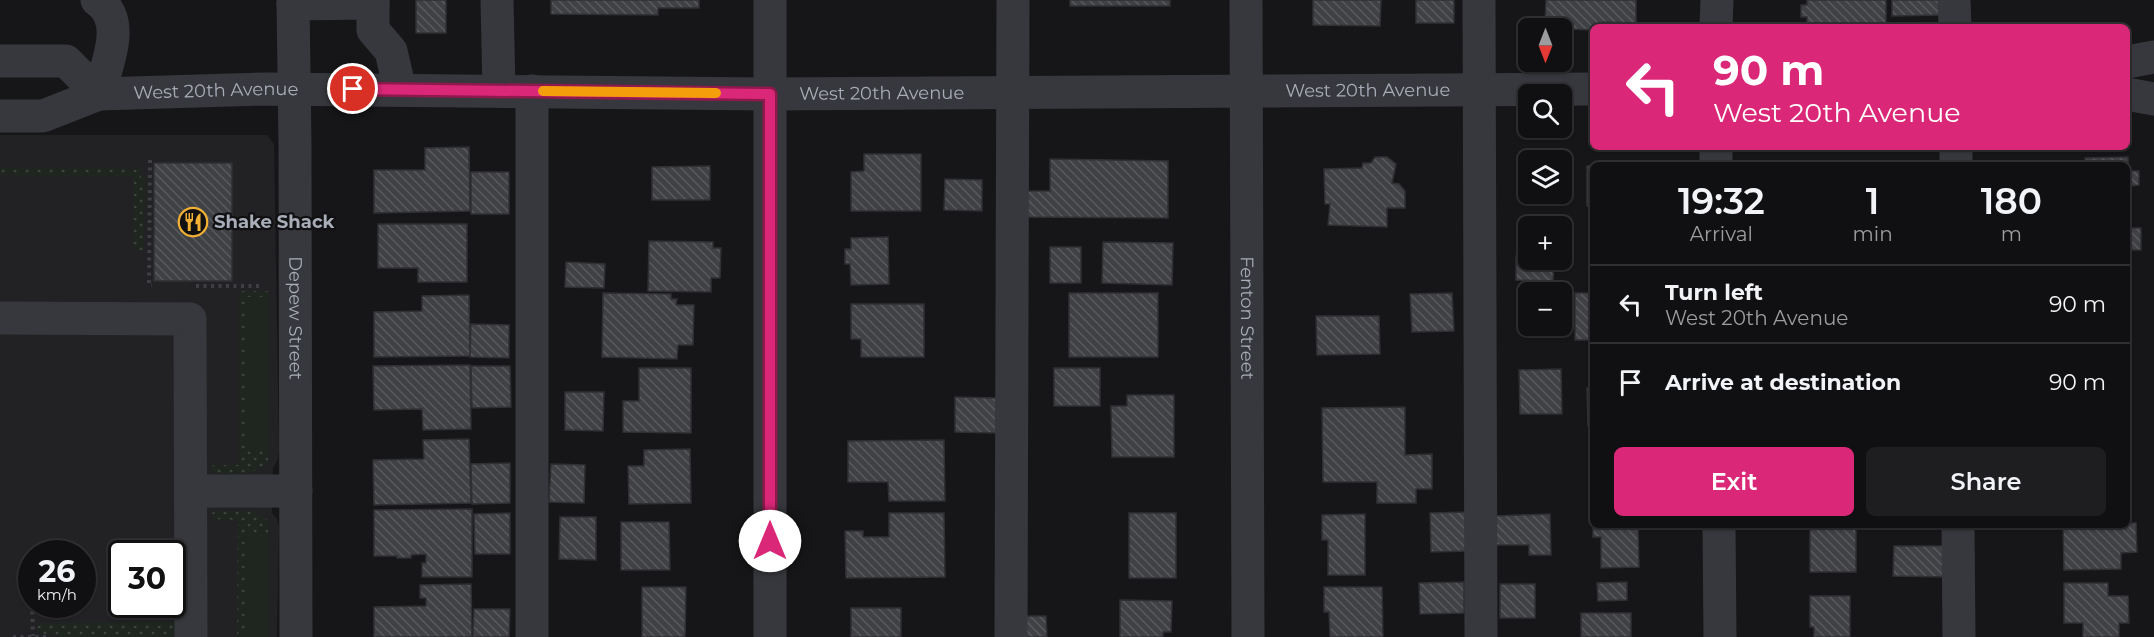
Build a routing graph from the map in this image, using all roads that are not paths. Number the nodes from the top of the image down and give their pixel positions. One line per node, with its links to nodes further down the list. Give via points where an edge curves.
1 (97, 0): 26 (street, via 106,6 112,19 113,40)
2 (497, 0): 23 (street)
3 (770, 0): 27 (street)
4 (1013, 0): 25 (street)
5 (1246, 0): 21 (street, Fenton Street)
6 (1479, 0): 22 (street)
7 (1717, 0): 11 (street)
8 (1954, 0): 12 (street)
9 (293, 2): 10 (street); 18 (street, Depew Street)
10 (373, 2): 20 (street, via 373,30 391,51)
11 (1716, 24)
12 (1955, 24)
13 (2154, 57): 16 (street)
14 (0, 61): 15 (street)
15 (66, 61): 17 (street, via 30,80); 26 (street)
16 (2130, 61)
17 (0, 84)
18 (294, 89): 20 (street, West 20th Avenue); 26 (street, West 20th Avenue); 33 (street, Depew Street)
19 (1590, 89): 22 (street, West 20th Avenue)
20 (400, 90): 23 (street, West 20th Avenue)
21 (1246, 90): 22 (street, West 20th Avenue); 25 (street, West 20th Avenue); 41 (street, Fenton Street)
22 (1479, 90): 42 (street)
23 (499, 91): 24 (street, West 20th Avenue)
24 (532, 91): 27 (street, West 20th Avenue); 38 (street)
25 (1012, 92): 27 (street, West 20th Avenue); 40 (street)
26 (99, 94): 30 (street, West 20th Avenue, via 43,116)
27 (770, 94): 39 (street)
28 (2130, 95): 29 (street)
29 (2154, 99)
30 (0, 116)
31 (0, 318): 32 (street, via 190,319)
32 (191, 491): 33 (street); 36 (street)
33 (296, 491): 37 (street, Depew Street)
34 (1719, 528): 43 (street)
35 (1959, 528): 44 (street)
36 (191, 637)
37 (296, 637)
38 (532, 637)
39 (770, 637)
40 (1011, 637)
41 (1248, 637)
42 (1481, 637)
43 (1720, 637)
44 (1959, 637)

